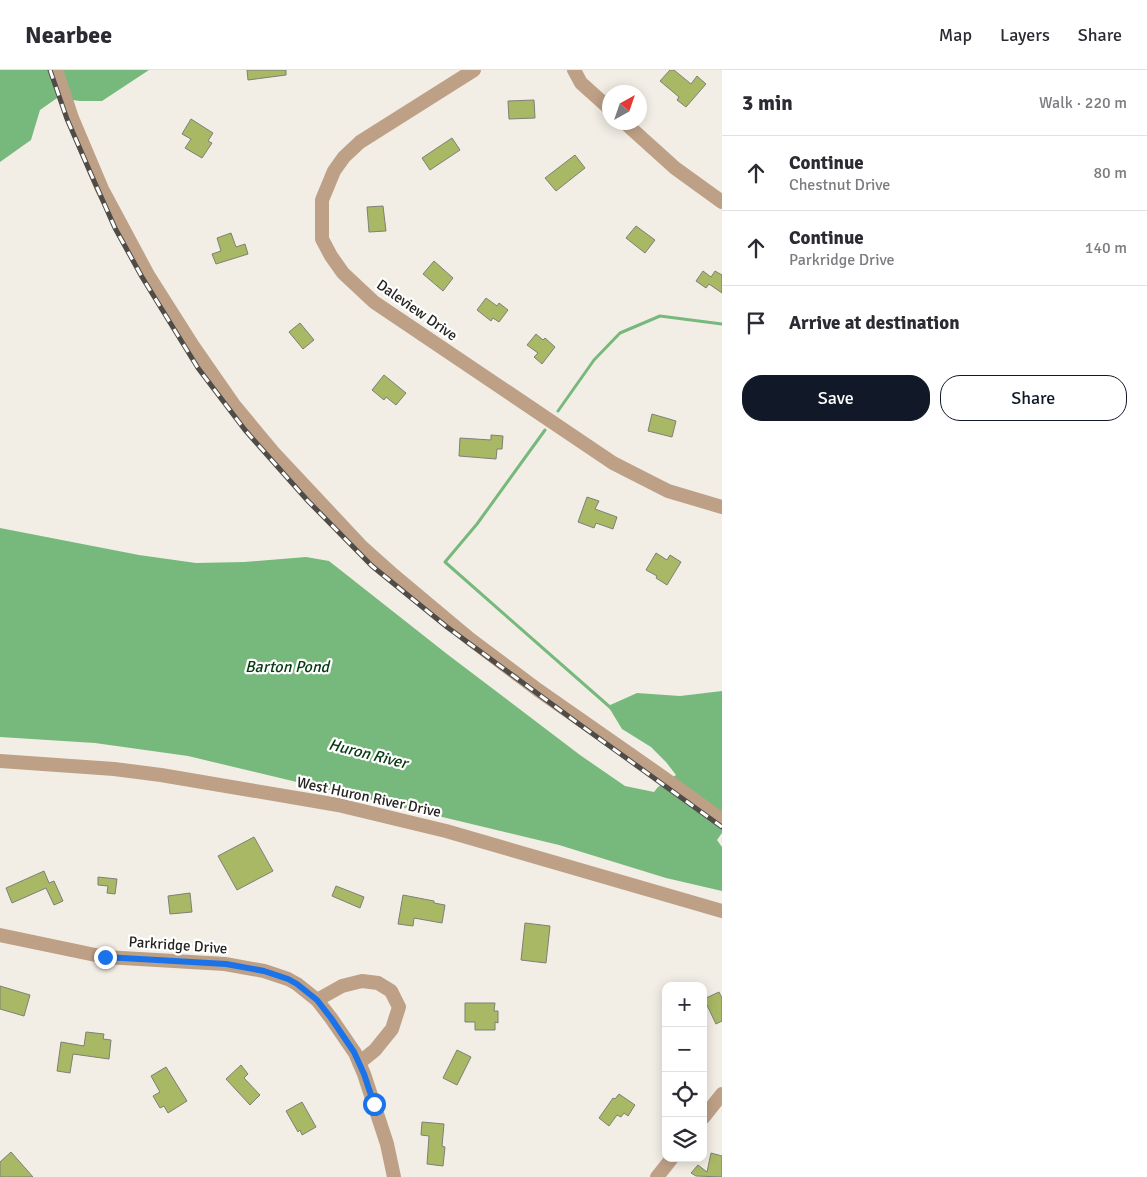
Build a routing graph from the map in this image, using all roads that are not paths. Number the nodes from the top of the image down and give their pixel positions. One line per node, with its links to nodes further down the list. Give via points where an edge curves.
1 (56, 70): 11 (street, via 102,189 148,275 234,405 273,452 362,547 463,633)
2 (474, 70): 9 (street, Daleview Drive, via 360,142 334,170 322,200 322,239 331,256 343,273 374,302 613,463 668,491)
3 (562, 70): 5 (street)
4 (574, 70): 5 (street)
5 (581, 83): 6 (street)
6 (602, 102)
7 (633, 130): 8 (street, via 674,168)
8 (722, 202)
9 (722, 507)
10 (0, 761): 12 (street, West Huron River Drive, via 114,769 338,804 446,831)
11 (722, 820)
12 (722, 911)
13 (0, 934): 14 (street, Parkridge Drive, via 105,957 222,963 264,971 288,979)
14 (317, 1000): 15 (street, Parkridge Drive); 15 (street, via 342,986 362,981 378,983 391,991 399,1007 392,1029)
15 (359, 1063): 19 (street, Parkridge Drive, via 387,1144)
16 (722, 1094): 17 (street)
17 (704, 1117)
18 (669, 1162): 20 (street)
19 (394, 1177)
20 (657, 1177)

